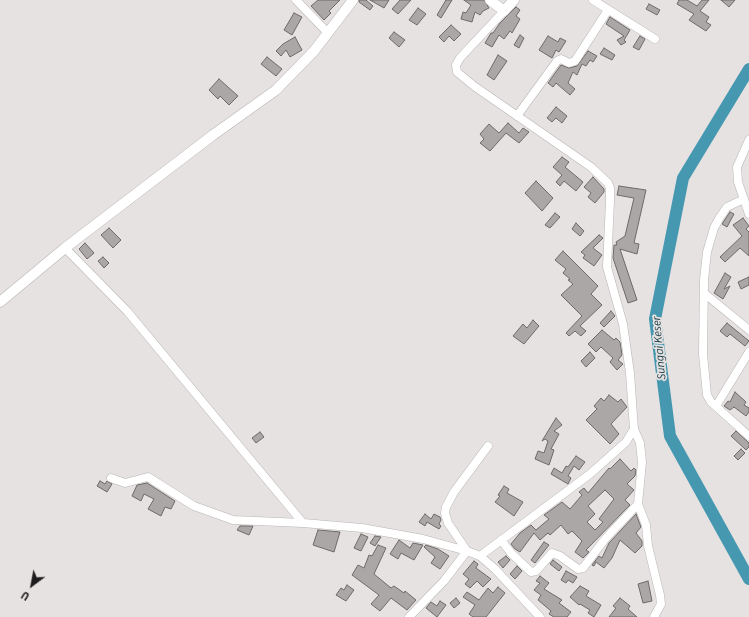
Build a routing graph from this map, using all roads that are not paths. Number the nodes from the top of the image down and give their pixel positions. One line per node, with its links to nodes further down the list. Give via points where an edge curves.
1 (296, 0): 8 (street)
2 (353, 0): 8 (street)
3 (490, 0): 7 (street)
4 (514, 0): 7 (street)
5 (593, 0): 6 (street)
6 (608, 10): 9 (street); 10 (street, via 575,61 569,63 557,60)
7 (504, 11): 10 (street, via 460,58 456,68 460,75)
8 (328, 33): 14 (street, via 298,69 276,90)
9 (655, 39)
10 (517, 116): 20 (street, via 599,173 610,188 607,267 623,324)
11 (749, 140): 12 (street, via 737,167 738,182)
12 (744, 199): 13 (street); 15 (street, via 728,207 714,228 707,252)
13 (749, 214)
14 (64, 248): 16 (street); 25 (street, via 127,311)
15 (704, 293): 17 (street); 19 (street, via 703,354 707,395)
16 (0, 302)
17 (749, 330)
18 (749, 352): 19 (street)
19 (716, 406): 21 (street)
20 (634, 429): 24 (street, via 640,443 642,462); 26 (street, via 626,442 606,462)
21 (749, 436)
22 (488, 446): 27 (street, via 446,507 448,523)
23 (111, 478): 25 (street, via 125,483 148,477 194,506 233,520)
24 (638, 504): 26 (street, via 581,569 552,553 536,571 531,572); 31 (street, via 646,525 648,546 660,595 661,604)
25 (303, 523): 27 (street, via 362,528 423,539)
26 (501, 540): 28 (street)
27 (467, 551): 28 (street); 30 (street, via 444,581)
28 (480, 556): 29 (street)
29 (535, 615)
30 (409, 617)
31 (654, 617)

